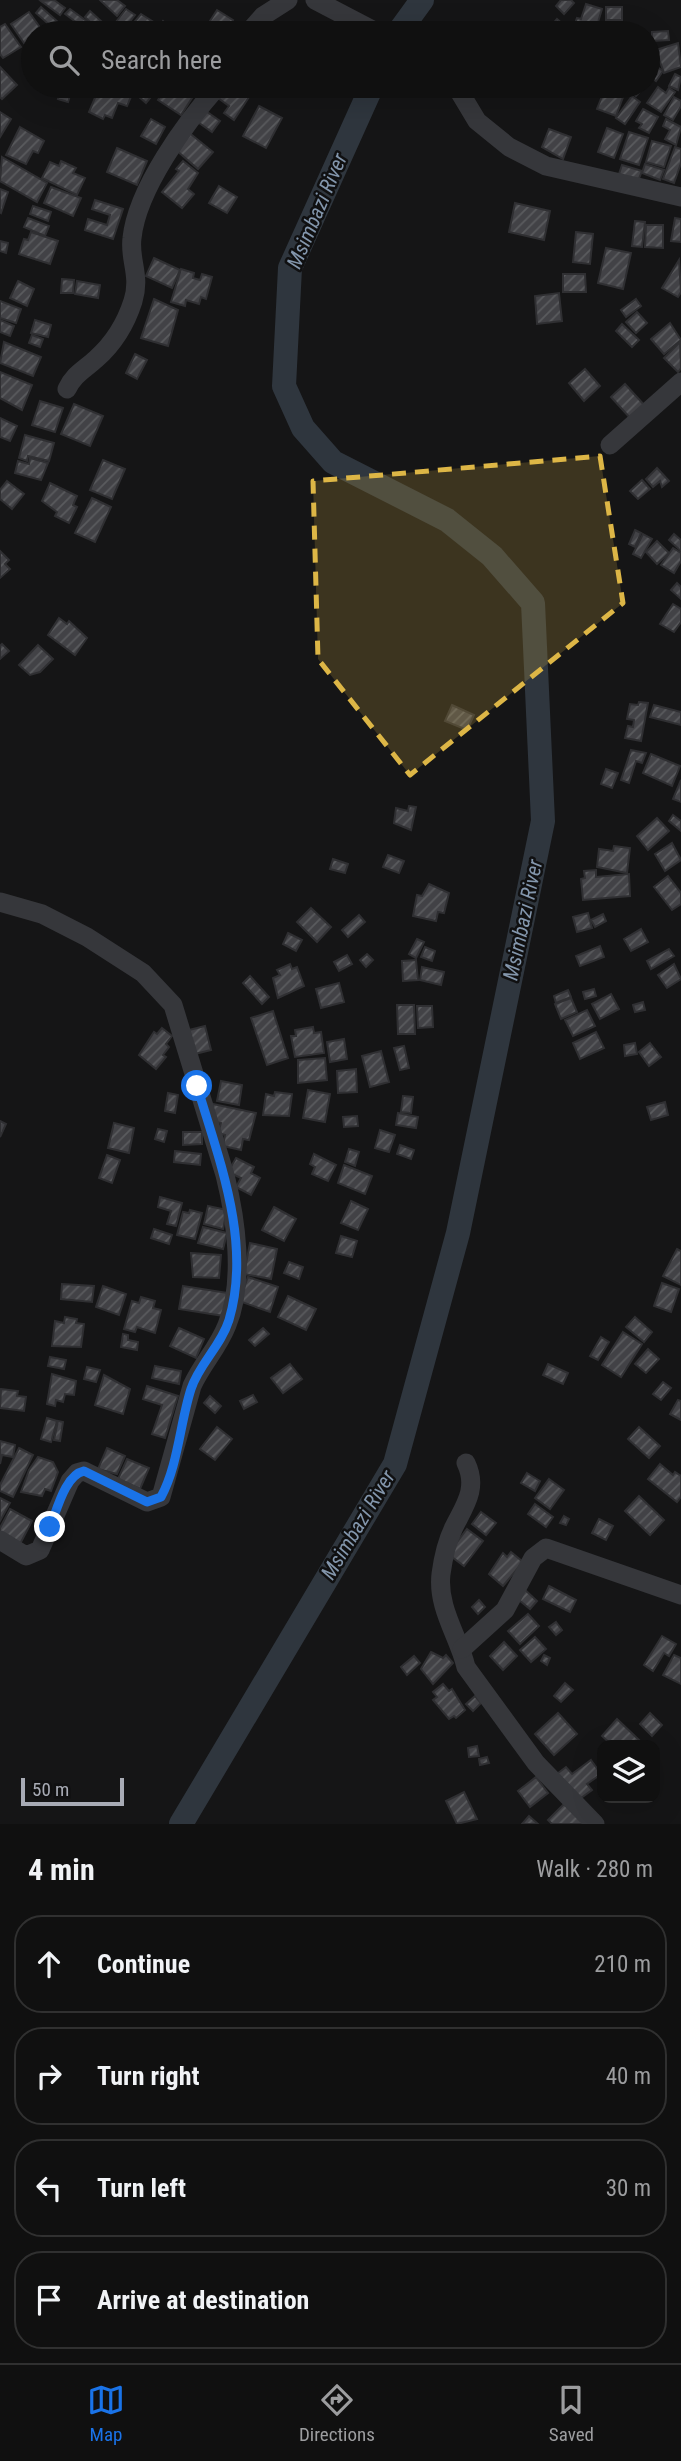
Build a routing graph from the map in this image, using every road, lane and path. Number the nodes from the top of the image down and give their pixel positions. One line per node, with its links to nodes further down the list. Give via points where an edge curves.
1 (288, 0): 3 (street)
2 (315, 0): 4 (street)
3 (259, 21)
4 (355, 21)
5 (207, 98): 9 (street, via 182,127 138,213 131,241 138,272 124,321 111,344 73,376)
6 (463, 98): 7 (street, via 477,121 509,147 546,166)
7 (681, 197)
8 (681, 382): 10 (street)
9 (67, 389)
10 (610, 445)
11 (0, 902): 13 (street, via 42,914 87,937 143,973 173,1005 231,1197 236,1259 228,1323 192,1386 161,1497 147,1502 84,1471 70,1481 40,1550 26,1556)
12 (466, 1463): 15 (street, via 473,1476 468,1505 454,1527 440,1578 452,1634)
13 (0, 1540)
14 (681, 1595): 15 (street, via 546,1548 533,1558 505,1610)
15 (462, 1649): 16 (street, via 466,1667 536,1763)
16 (595, 1824)

